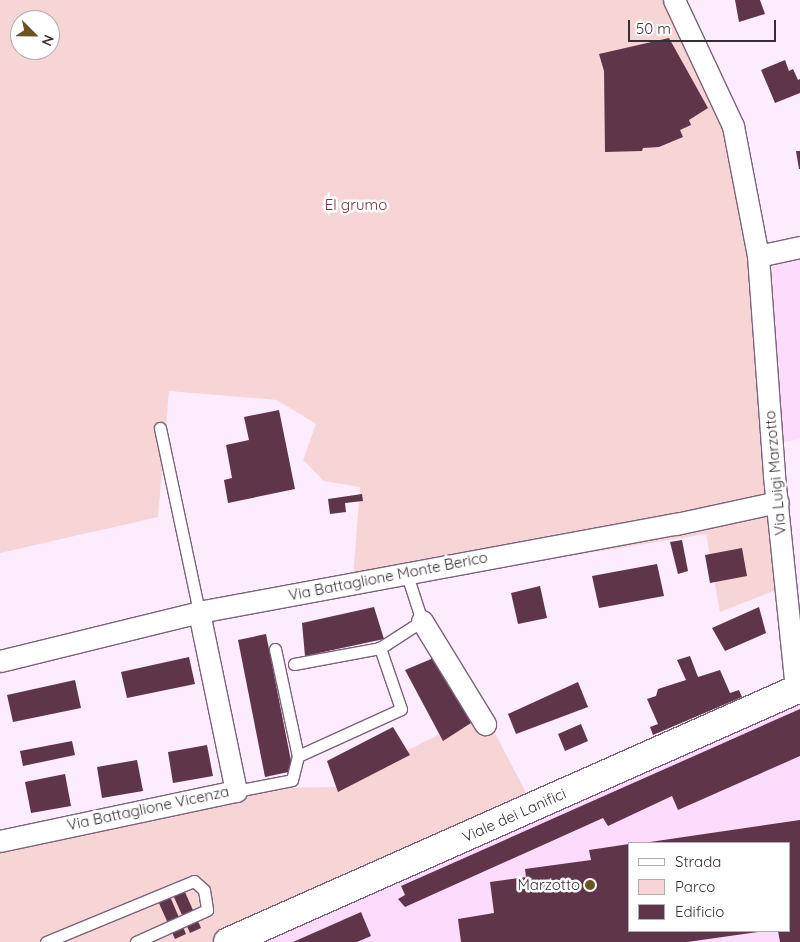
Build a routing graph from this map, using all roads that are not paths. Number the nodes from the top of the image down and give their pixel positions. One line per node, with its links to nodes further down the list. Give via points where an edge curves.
1 (674, 0): 3 (street, Via Luigi Marzotto, via 733,126)
2 (800, 247): 3 (street)
3 (758, 256): 5 (street, Via Luigi Marzotto)
4 (160, 428): 7 (lane)
5 (778, 502): 6 (street, Via Battaglione Monte Berico, via 676,524); 13 (street, Via Luigi Marzotto)
6 (406, 572): 7 (street, Via Battaglione Monte Berico); 8 (lane)
7 (199, 612): 11 (street, Via Battaglione Monte Berico); 16 (street, Via Battaglione Vicenza)
8 (422, 621): 9 (lane); 14 (street)
9 (380, 648): 12 (lane); 15 (lane, via 401,709)
10 (275, 649): 15 (lane)
11 (0, 661)
12 (294, 664)
13 (798, 689): 20 (main road, Viale dei Lanifici)
14 (485, 724)
15 (298, 756): 16 (lane, via 292,780)
16 (236, 791): 17 (street, Via Battaglione Vicenza)
17 (0, 842)
18 (46, 942): 19 (lane, via 194,881 204,890 207,910)
19 (136, 942)
20 (228, 942)

